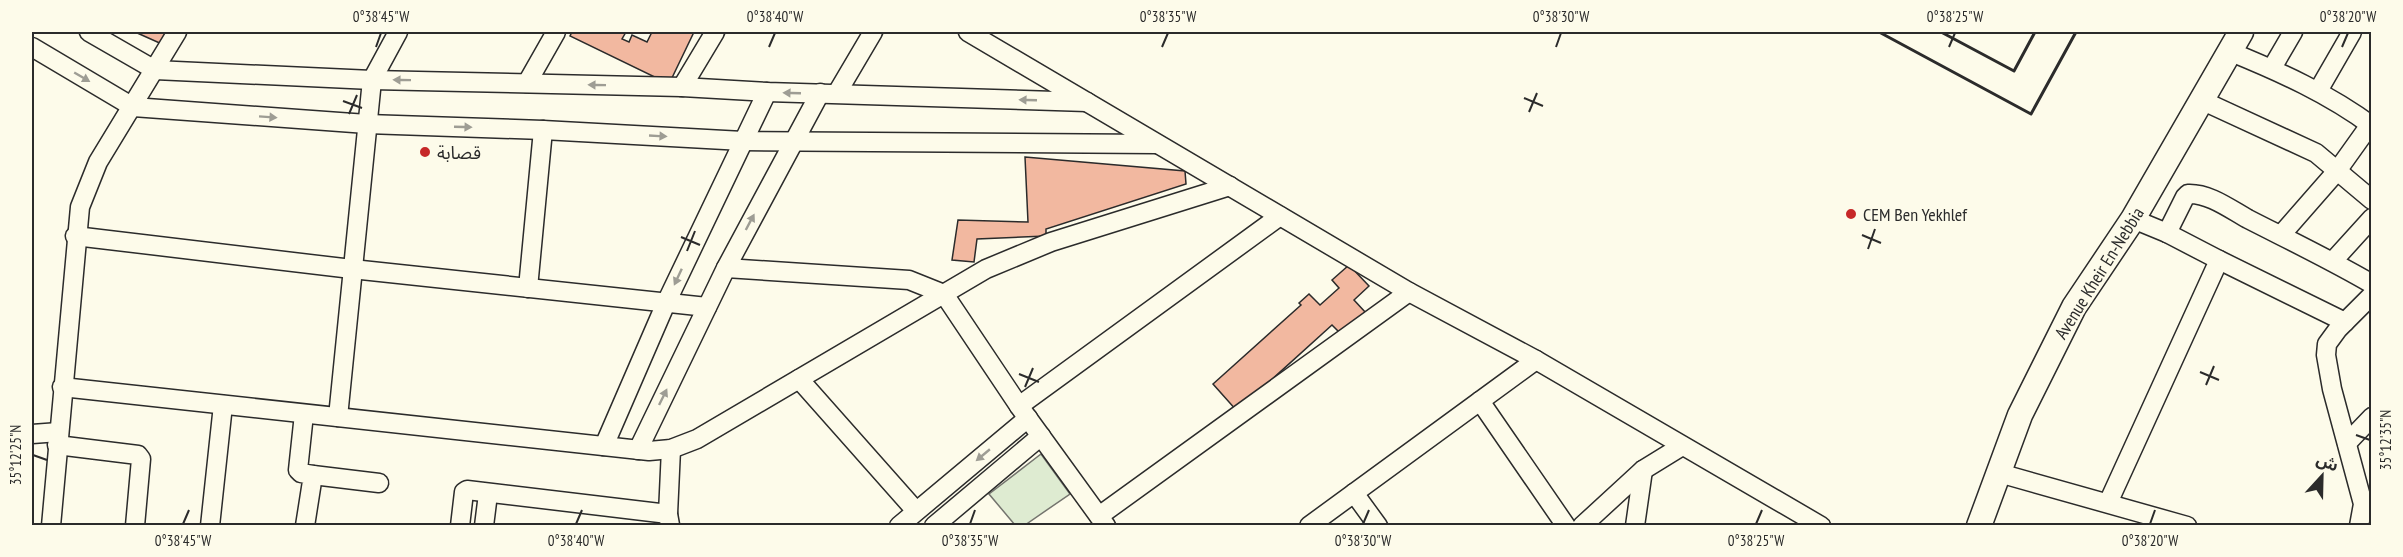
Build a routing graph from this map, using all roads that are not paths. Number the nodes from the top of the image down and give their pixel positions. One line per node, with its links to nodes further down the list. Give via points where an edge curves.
1 (88, 32): 13 (street)
2 (177, 32): 13 (street)
3 (398, 32): 14 (street)
4 (556, 32): 15 (street)
5 (715, 32): 16 (street)
6 (873, 32): 19 (street)
7 (968, 32): 21 (street)
8 (2293, 32): 12 (street)
9 (2352, 32): 17 (street)
10 (2236, 42): 12 (street); 20 (main road, Avenue Kheir En-Nebbia)
11 (32, 47): 22 (street, one-way to 22)
12 (2272, 68): 17 (street)
13 (155, 70): 14 (street); 22 (street)
14 (372, 80): 15 (street, one-way to 14); 23 (street)
15 (527, 83): 16 (street, one-way to 15)
16 (682, 87): 18 (street)
17 (2318, 91): 24 (street)
18 (767, 92): 19 (street, one-way to 18); 26 (street)
19 (829, 93): 21 (street, one-way to 19); 27 (street)
20 (2201, 100): 29 (street, via 2316,153); 34 (main road, Avenue Kheir En-Nebbia)
21 (1087, 102): 28 (street)
22 (133, 107): 23 (street, one-way to 23); 37 (street, via 94,170 80,207)
23 (367, 124): 25 (street, one-way to 25); 41 (street)
24 (2371, 124): 29 (street)
25 (543, 130): 26 (street, one-way to 26); 43 (street)
26 (743, 141): 27 (street); 47 (street, one-way to 47)
27 (793, 142): 28 (street); 40 (street, one-way to 27)
28 (1157, 144): 30 (street)
29 (2337, 171): 31 (street); 36 (street)
30 (1230, 186): 32 (street); 45 (street, via 1051,242 986,269)
31 (2372, 200)
32 (1280, 216): 44 (street); 55 (street)
33 (2372, 218): 39 (street)
34 (2133, 219): 35 (street); 68 (main road, Avenue Kheir En-Nebbia, via 2074,308 2020,415)
35 (2167, 233): 36 (street, via 2182,201 2192,193); 38 (street)
36 (2281, 235): 39 (street)
37 (75, 236): 41 (street); 52 (street)
38 (2219, 260): 49 (street); 75 (street)
39 (2333, 261): 42 (street)
40 (726, 268): 45 (street, via 909,280); 48 (street)
41 (352, 269): 43 (street); 57 (street)
42 (2372, 284)
43 (528, 288): 47 (street)
44 (1409, 292): 50 (street); 78 (street)
45 (944, 294): 51 (street); 55 (street)
46 (2372, 295): 49 (street)
47 (666, 303): 48 (street); 63 (street)
48 (707, 307): 66 (street, one-way to 48)
49 (2345, 322): 62 (street, via 2330,338 2326,355)
50 (1536, 360): 53 (street); 64 (street)
51 (799, 378): 65 (street, via 697,439); 76 (street)
52 (62, 387): 54 (street); 61 (street)
53 (1480, 401): 72 (street); 89 (street)
54 (223, 405): 56 (street); 81 (street)
55 (1023, 412): 60 (street); 70 (street, one-way to 70)
56 (304, 414): 57 (street); 69 (street, via 298,470)
57 (338, 417): 63 (street)
58 (2372, 417): 62 (street)
59 (32, 434): 61 (street)
60 (1041, 436): 74 (street); 78 (street)
61 (58, 439): 79 (street); 80 (street, via 138,455 141,459)
62 (2347, 443): 95 (street, via 2363,504)
63 (604, 446): 66 (street)
64 (1682, 446): 67 (street); 92 (street)
65 (671, 449): 66 (street); 77 (street)
66 (638, 450)
67 (1643, 470): 90 (street); 91 (street)
68 (1999, 472): 75 (street); 93 (main road, Avenue Kheir En-Nebbia)
69 (313, 475): 71 (street); 82 (street)
70 (956, 478): 74 (street); 76 (street)
71 (379, 483)
72 (1354, 493): 87 (street); 88 (street)
73 (488, 494): 77 (street); 83 (street, via 464,492); 84 (street)
74 (970, 495): 86 (street)
75 (2108, 503): 94 (street)
76 (916, 511): 85 (street)
77 (669, 520)
78 (1102, 521)
79 (51, 525)
80 (135, 525)
81 (210, 525)
82 (305, 525)
83 (460, 525)
84 (484, 525)
85 (899, 525)
86 (934, 525)
87 (1310, 525)
88 (1378, 525)
89 (1566, 525)
90 (1582, 525)
91 (1635, 525)
92 (1821, 525)
93 (1979, 525)
94 (2187, 525)
95 (2359, 525)

